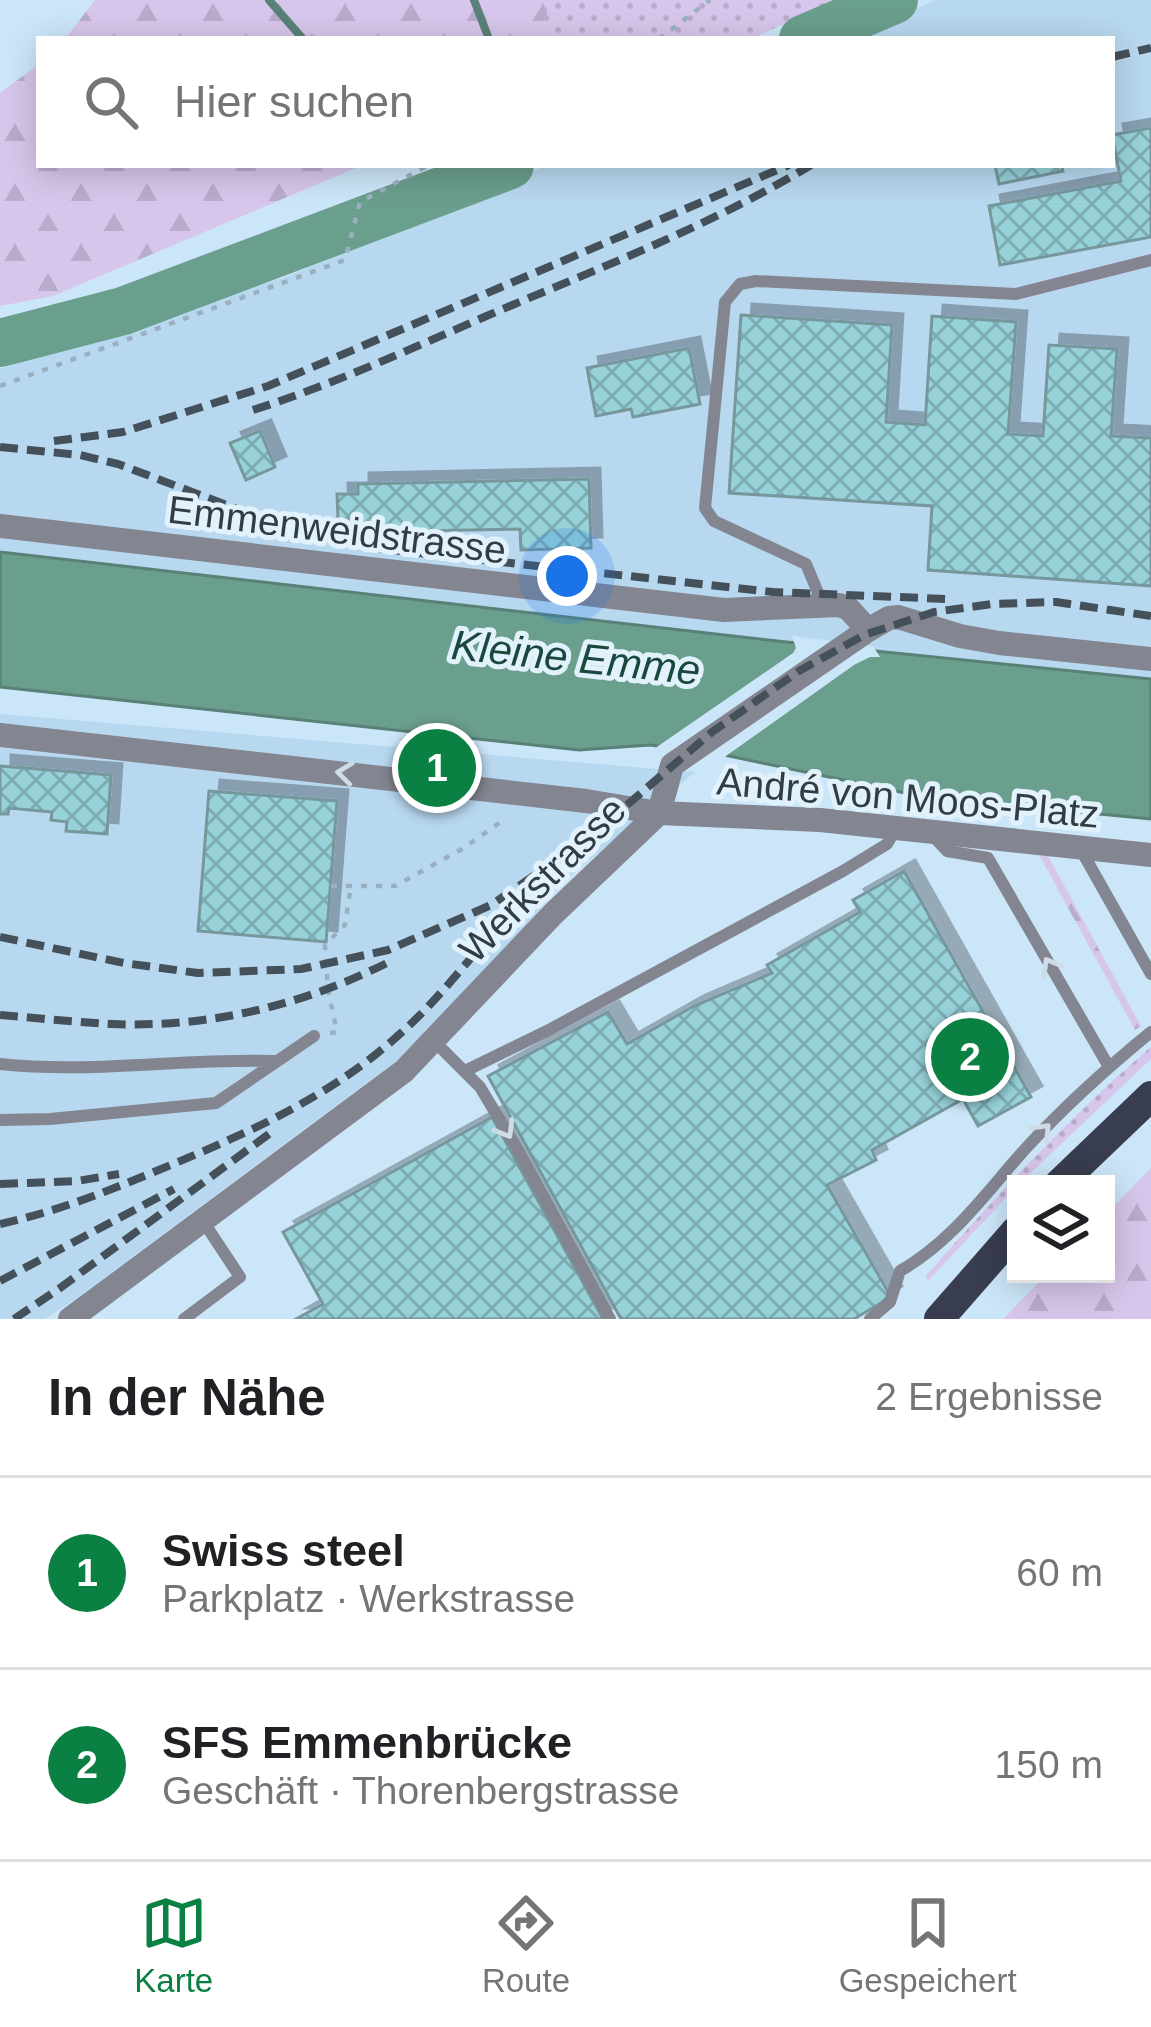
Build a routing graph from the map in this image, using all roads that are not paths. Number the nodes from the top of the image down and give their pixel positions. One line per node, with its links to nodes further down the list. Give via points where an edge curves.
1 (1151, 260): 3 (lane, via 1016,294 740,284 725,302 705,508 714,521 806,564)
2 (0, 526): 3 (street, Emmenweidstrasse, via 724,610)
3 (820, 606): 4 (street, Emmenweidstrasse, via 848,608)
4 (858, 637): 5 (street, via 898,616 999,643); 7 (street, via 672,765)
5 (1151, 659)
6 (0, 735): 7 (street, Werkstrasse, one-way to 6)
7 (659, 813): 8 (street, André von Moos-Platz); 15 (street, Werkstrasse)
8 (897, 827): 9 (street, André von Moos-Platz); 19 (lane, via 887,844 843,871)
9 (928, 831): 10 (street, André von Moos-Platz); 18 (lane, one-way to 9, via 988,858 947,851)
10 (1079, 847): 11 (street, André von Moos-Platz); 12 (lane)
11 (1151, 855)
12 (1151, 974)
13 (1151, 1032): 18 (lane)
14 (314, 1036): 16 (lane)
15 (434, 1040): 19 (lane); 23 (street, Werkstrasse, via 404,1071)
16 (277, 1061): 17 (lane, via 51,1070); 21 (lane, via 216,1103)
17 (0, 1064)
18 (1109, 1067): 28 (lane, one-way to 18, via 890,1302 900,1271 964,1220)
19 (465, 1071): 27 (lane, one-way to 27)
20 (1151, 1096): 22 (main road)
21 (0, 1120)
22 (1068, 1175)
23 (203, 1220): 25 (street, Werkstrasse); 26 (lane, via 240,1277)
24 (1007, 1242): 29 (main road)
25 (70, 1319)
26 (184, 1319)
27 (610, 1319)
28 (870, 1319)
29 (939, 1319)

